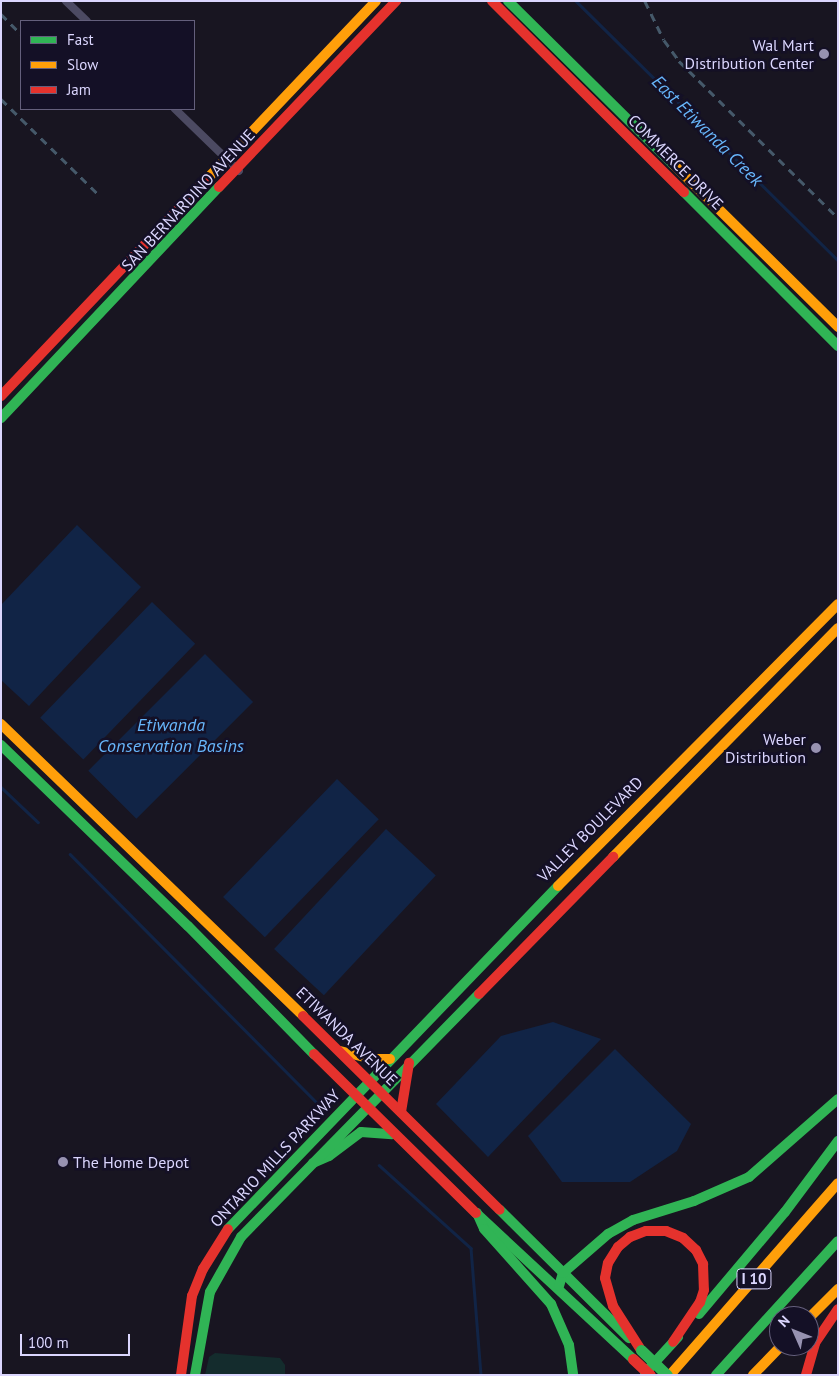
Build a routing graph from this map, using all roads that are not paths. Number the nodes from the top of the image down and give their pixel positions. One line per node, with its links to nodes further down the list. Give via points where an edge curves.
1 (66, 1): 6 (street)
2 (376, 1): 8 (main road, SAN BERNARDINO AVENUE)
3 (396, 1): 9 (main road, SAN BERNARDINO AVENUE)
4 (492, 1): 10 (main road, COMMERCE DRIVE)
5 (508, 1): 11 (main road, COMMERCE DRIVE)
6 (86, 20)
7 (177, 110): 8 (street)
8 (228, 161): 9 (street); 13 (main road, SAN BERNARDINO AVENUE)
9 (239, 171): 14 (main road, SAN BERNARDINO AVENUE)
10 (774, 282): 11 (main road, via 784,283 818,317); 12 (main road, COMMERCE DRIVE)
11 (837, 326)
12 (838, 346)
13 (1, 396)
14 (1, 418)
15 (838, 604): 20 (main road, VALLEY BOULEVARD)
16 (838, 628): 21 (main road, VALLEY BOULEVARD)
17 (1, 724): 19 (main road, ETIWANDA AVENUE)
18 (1, 745): 24 (main road, ETIWANDA AVENUE)
19 (338, 1050): 20 (main road, via 373,1059); 22 (main road, ETIWANDA AVENUE)
20 (390, 1059): 22 (main road, VALLEY BOULEVARD)
21 (409, 1063): 23 (main road, VALLEY BOULEVARD); 27 (main road)
22 (370, 1081): 23 (main road, ETIWANDA AVENUE); 24 (main road, ONTARIO MILLS PARKWAY)
23 (381, 1092): 26 (main road, ONTARIO MILLS PARKWAY); 27 (main road, ETIWANDA AVENUE)
24 (356, 1096): 26 (main road, ETIWANDA AVENUE); 31 (main road, ONTARIO MILLS PARKWAY)
25 (838, 1099): 36 (main road, via 748,1177 620,1226)
26 (366, 1106): 28 (main road, ETIWANDA AVENUE); 30 (main road, ONTARIO MILLS PARKWAY)
27 (401, 1112): 36 (main road, ETIWANDA AVENUE)
28 (392, 1134): 30 (main road, via 361,1132 329,1156); 33 (main road, ETIWANDA AVENUE)
29 (838, 1141): 41 (main road, via 764,1237)
30 (313, 1163): 34 (main road, ONTARIO MILLS PARKWAY)
31 (283, 1169): 34 (main road, via 281,1180 252,1211); 44 (main road, ONTARIO MILLS PARKWAY, via 222,1237 203,1269 189,1312)
32 (838, 1183): 49 (main road, I 10)
33 (478, 1213): 37 (main road, ETIWANDA AVENUE); 46 (main road, via 484,1229 534,1282 557,1315 569,1345)
34 (254, 1222): 45 (main road, ONTARIO MILLS PARKWAY, via 228,1255 214,1282 206,1308)
35 (838, 1241): 50 (main road, I 10)
36 (563, 1273): 37 (main road); 42 (main road, ETIWANDA AVENUE)
37 (559, 1286): 42 (main road, ETIWANDA AVENUE)
38 (838, 1289): 39 (main road)
39 (819, 1308)
40 (838, 1309): 52 (main road, via 815,1343)
41 (673, 1342): 42 (main road, via 700,1302 704,1290 703,1264 696,1250 683,1238 666,1231 646,1231 618,1246 608,1263 605,1278 613,1306); 47 (main road)
42 (637, 1355): 48 (main road, ETIWANDA AVENUE, bridge); 49 (main road, ETIWANDA AVENUE, bridge)
43 (771, 1356): 51 (main road)
44 (181, 1375)
45 (195, 1375)
46 (573, 1375)
47 (643, 1375)
48 (650, 1375)
49 (668, 1375)
50 (716, 1375)
51 (753, 1375)
52 (806, 1375)

